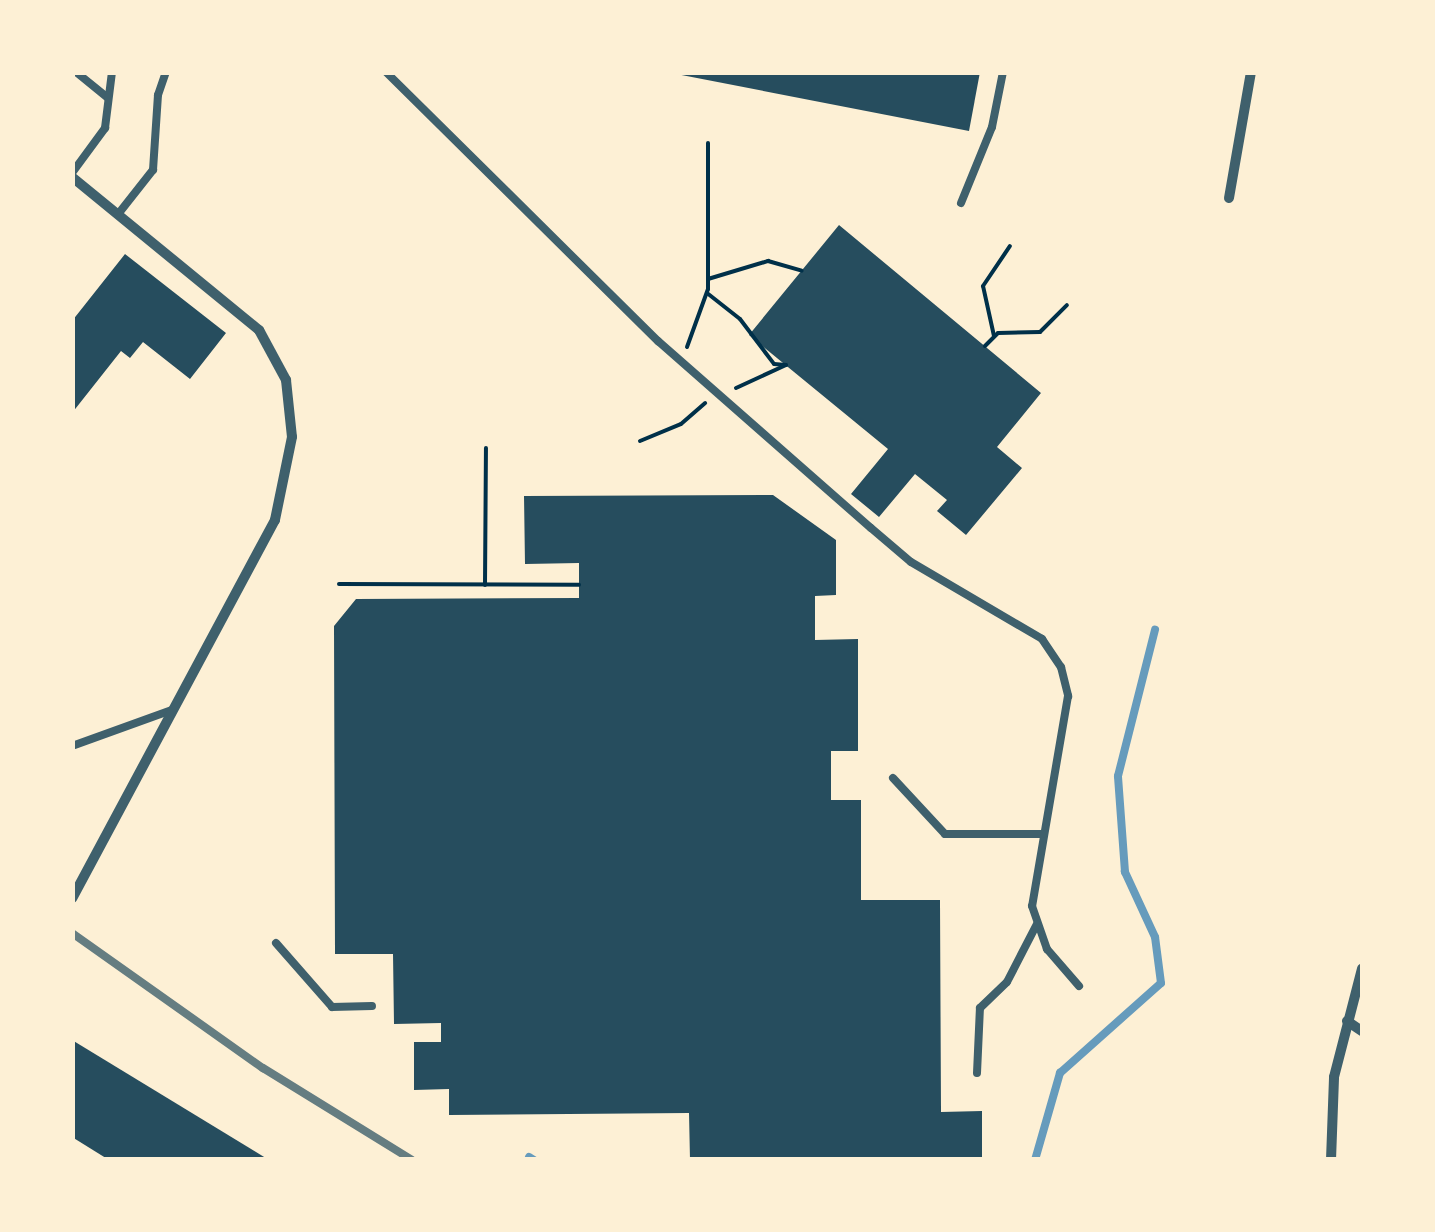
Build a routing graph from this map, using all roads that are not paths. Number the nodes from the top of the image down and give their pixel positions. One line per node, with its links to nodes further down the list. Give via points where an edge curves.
1 (76, 72): 7 (lane)
2 (112, 72): 7 (lane)
3 (166, 72): 11 (lane, via 153,170)
4 (386, 72): 15 (lane, via 694,372 910,562 1042,640 1061,667 1068,696)
5 (1003, 72): 10 (lane, via 992,127)
6 (1251, 72): 9 (street)
7 (108, 98): 8 (lane, via 105,128)
8 (72, 174): 11 (street)
9 (1229, 198)
10 (961, 204)
11 (119, 213): 12 (street, via 258,330 275,354 292,408 290,465 276,520)
12 (176, 708): 13 (lane); 16 (street)
13 (72, 746)
14 (893, 778): 15 (lane, via 945,834)
15 (1042, 834): 17 (lane, via 1032,906)
16 (72, 898)
17 (1038, 924): 20 (lane, via 1053,958); 24 (lane, via 1007,982 980,1008)
18 (276, 943): 21 (lane, via 332,1007)
19 (1362, 969): 22 (street)
20 (1079, 986)
21 (372, 1006)
22 (1347, 1021): 23 (street); 25 (street, via 1329,1104)
23 (1362, 1032)
24 (977, 1074)
25 (1331, 1160)

